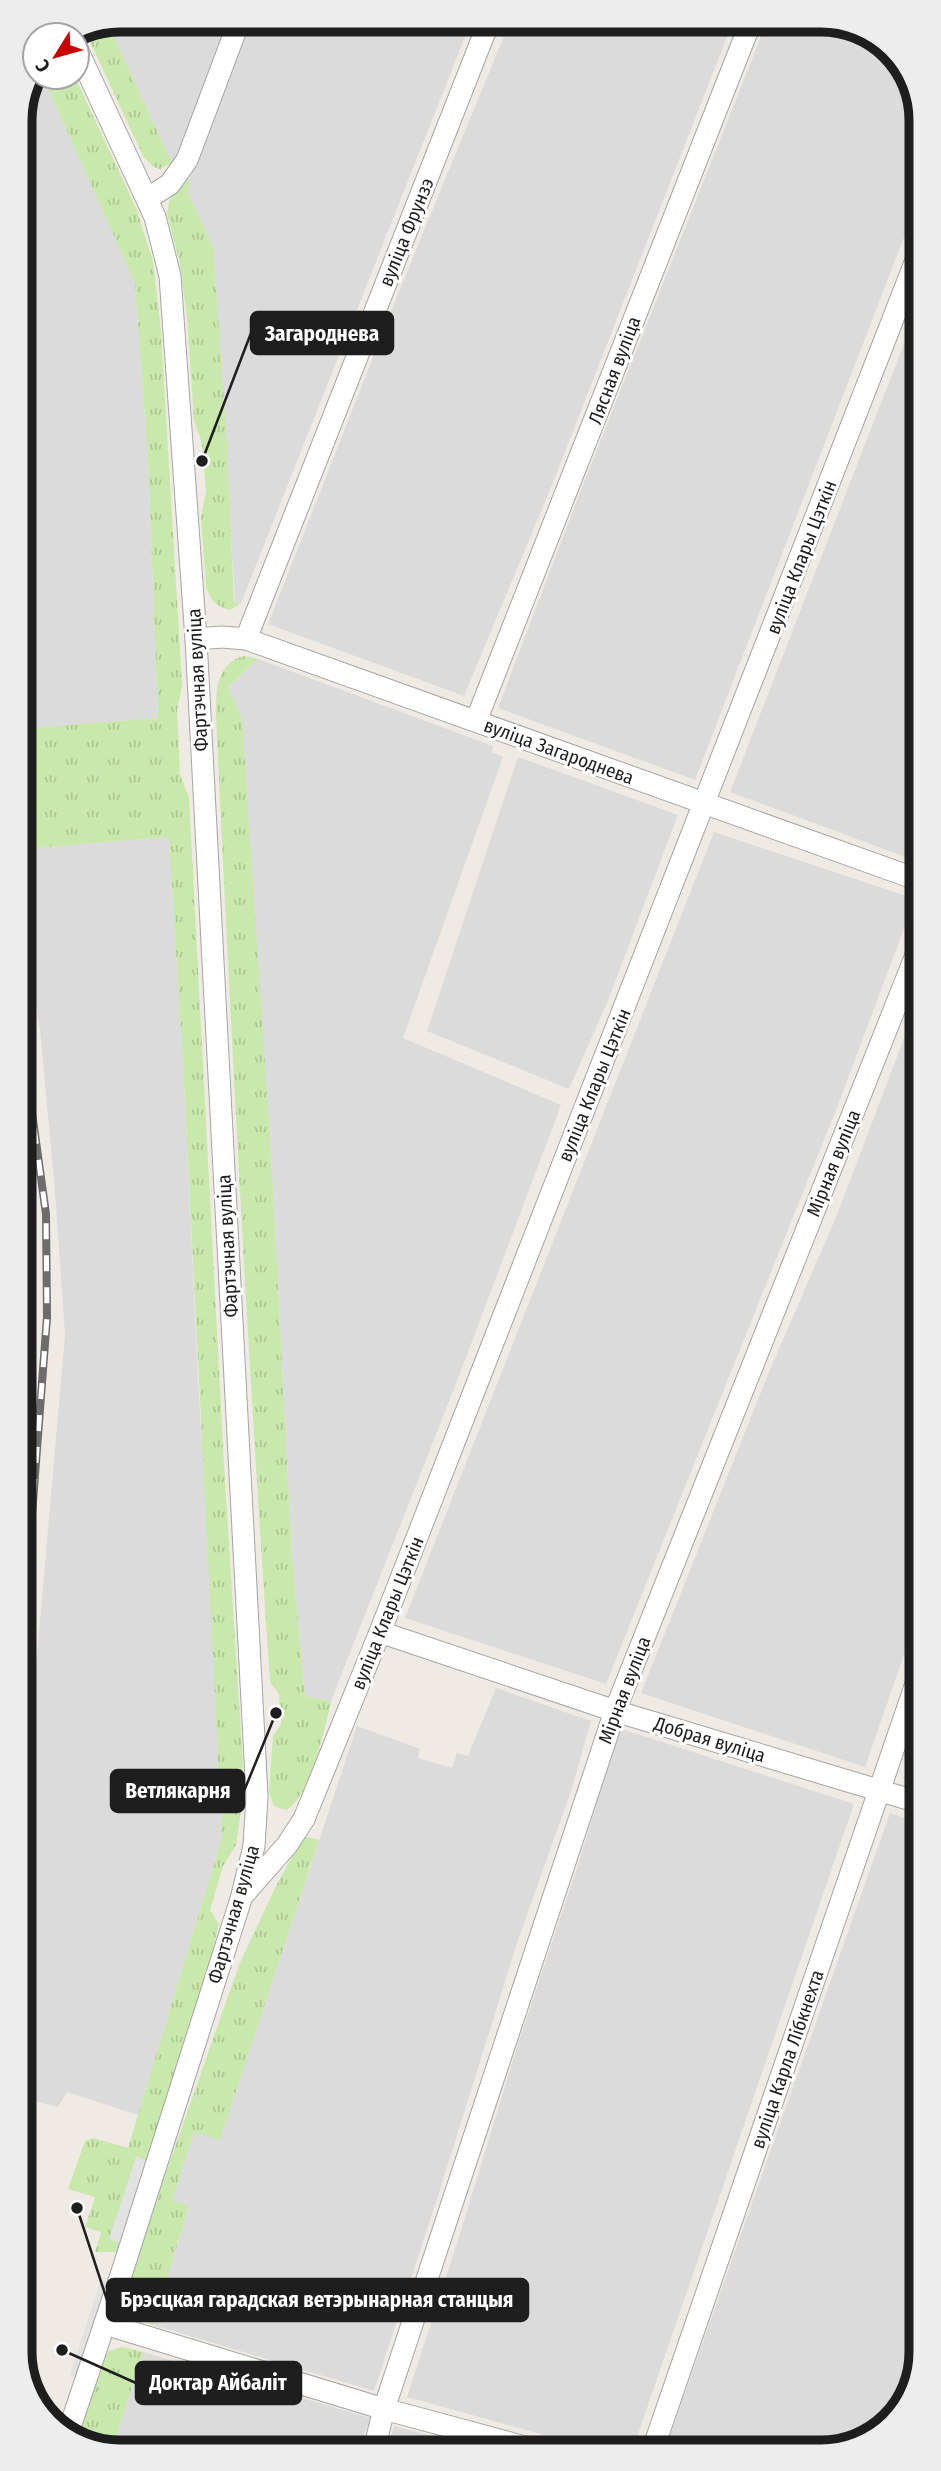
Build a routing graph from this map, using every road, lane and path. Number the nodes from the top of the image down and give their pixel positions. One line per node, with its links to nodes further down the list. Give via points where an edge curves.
1 (235, 32): 5 (street, via 187,160 170,184)
2 (485, 32): 8 (street, вуліца Фрунзэ)
3 (747, 32): 9 (street, Лясная вуліца)
4 (91, 79): 5 (street, Фартэчная вуліца)
5 (147, 199): 7 (street, Фартэчная вуліца, via 170,276)
6 (909, 278): 10 (street, вуліца Клары Цэткін)
7 (196, 639): 8 (street, вуліца Загароднева); 18 (street, Фартэчная вуліца, via 256,1739 254,1846)
8 (246, 639): 9 (street, вуліца Загароднева)
9 (476, 721): 10 (street, вуліца Загароднева)
10 (705, 804): 11 (street, вуліца Загароднева); 13 (street, вуліца Клары Цэткін)
11 (909, 876)
12 (909, 973): 15 (street, Мірная вуліца)
13 (380, 1632): 15 (street, Добрая вуліца); 18 (street, вуліца Клары Цэткін, via 304,1819 288,1845)
14 (909, 1704): 16 (street, вуліца Карла Лібкнехта)
15 (615, 1711): 16 (street, Добрая вуліца); 20 (street, Мірная вуліца)
16 (879, 1790): 17 (street, Добрая вуліца); 24 (street, вуліца Карла Лібкнехта)
17 (909, 1799)
18 (241, 1899): 19 (street, Фартэчная вуліца)
19 (105, 2324): 20 (street); 21 (street, Фартэчная вуліца)
20 (384, 2409): 22 (street, Мірная вуліца); 23 (street)
21 (71, 2425)
22 (377, 2439)
23 (497, 2440)
24 (656, 2440)

